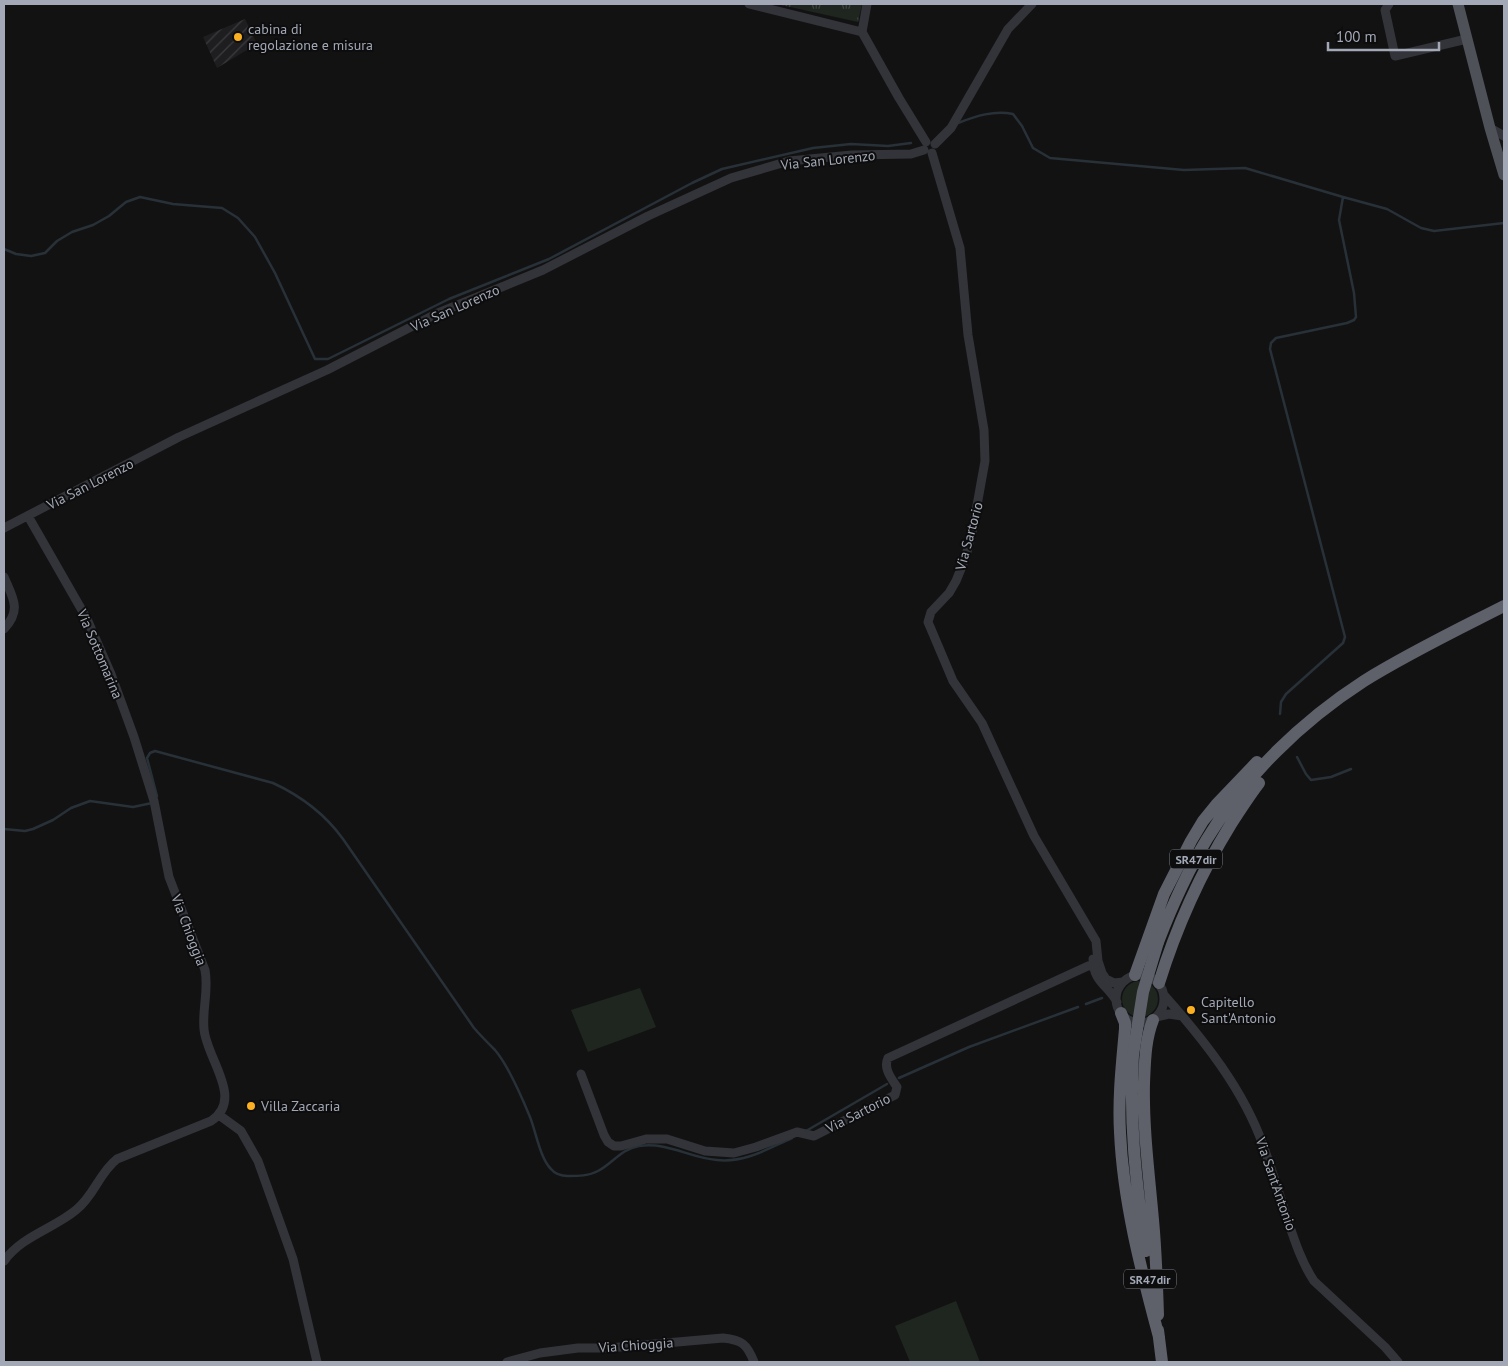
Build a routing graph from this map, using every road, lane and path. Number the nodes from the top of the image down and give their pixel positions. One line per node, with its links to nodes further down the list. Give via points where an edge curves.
1 (749, 4): 6 (street)
2 (867, 4): 7 (street)
3 (1032, 4): 11 (street, via 1008,29 951,128)
4 (1389, 4): 8 (street, via 1386,10 1395,56)
5 (1458, 4): 8 (main road)
6 (759, 5): 7 (street)
7 (862, 32): 11 (street)
8 (1467, 39): 9 (main road)
9 (1490, 128): 10 (street); 12 (main road)
10 (1504, 136)
11 (929, 147): 13 (street, Via San Lorenzo, via 911,154 852,154 789,162 731,178 543,270 438,313 327,370 180,437); 20 (street, Via Sartorio, via 960,248 968,335 984,430 985,461 965,559 956,581 931,612 928,622 953,681 982,723 1034,836 1089,929)
12 (1504, 175)
13 (28, 516): 14 (street, Via San Lorenzo); 19 (street, Via Sottomarina, via 99,646 134,737)
14 (4, 528)
15 (4, 576): 17 (street, via 15,610 12,621)
16 (1504, 606): 18 (highway, SR47dir, via 1380,671)
17 (4, 629)
18 (1321, 712): 21 (highway, via 1281,739 1204,820 1164,894); 23 (highway, via 1254,790 1207,865 1185,909 1166,959); 30 (highway, SR47dir / SR47dir, bridge, via 1267,762 1208,838 1181,886 1158,942 1143,992 1133,1055 1132,1134)
19 (155, 804): 28 (street, Via Chioggia, via 170,877 205,970 204,1029 225,1089 225,1104)
20 (1096, 964): 22 (street, via 1106,979 1114,983); 24 (street, Via Sartorio, via 1096,976 1113,994); 27 (street, Via Sartorio, via 888,1058 886,1068 897,1087 894,1095 814,1136 797,1132 734,1153 705,1151 662,1139 614,1146 604,1135)
21 (1135, 975): 22 (street); 23 (street, via 1148,976)
22 (1123, 982): 24 (street, via 1118,991)
23 (1162, 989): 25 (street, Via Sant'Antonio); 26 (street, via 1163,1007)
24 (1119, 1007): 26 (street, via 1126,1018 1139,1023); 30 (highway, via 1125,1023 1119,1097 1123,1175)
25 (1182, 1016): 26 (street, via 1169,1014); 35 (street, Via Sant'Antonio, via 1207,1046 1252,1116 1299,1253 1310,1275)
26 (1155, 1018): 30 (highway, via 1149,1028 1145,1052 1144,1106 1156,1250)
27 (581, 1074)
28 (220, 1115): 29 (street, via 117,1159 108,1166 87,1200 75,1211 18,1246); 31 (street, via 241,1131 258,1161 293,1259)
29 (4, 1261)
30 (1159, 1337): 34 (highway, SR47dir / SR47dir)
31 (317, 1362)
32 (507, 1362): 33 (street, Via Chioggia, via 578,1348 723,1338 737,1339 747,1347)
33 (754, 1362)
34 (1162, 1362)
35 (1398, 1362)

